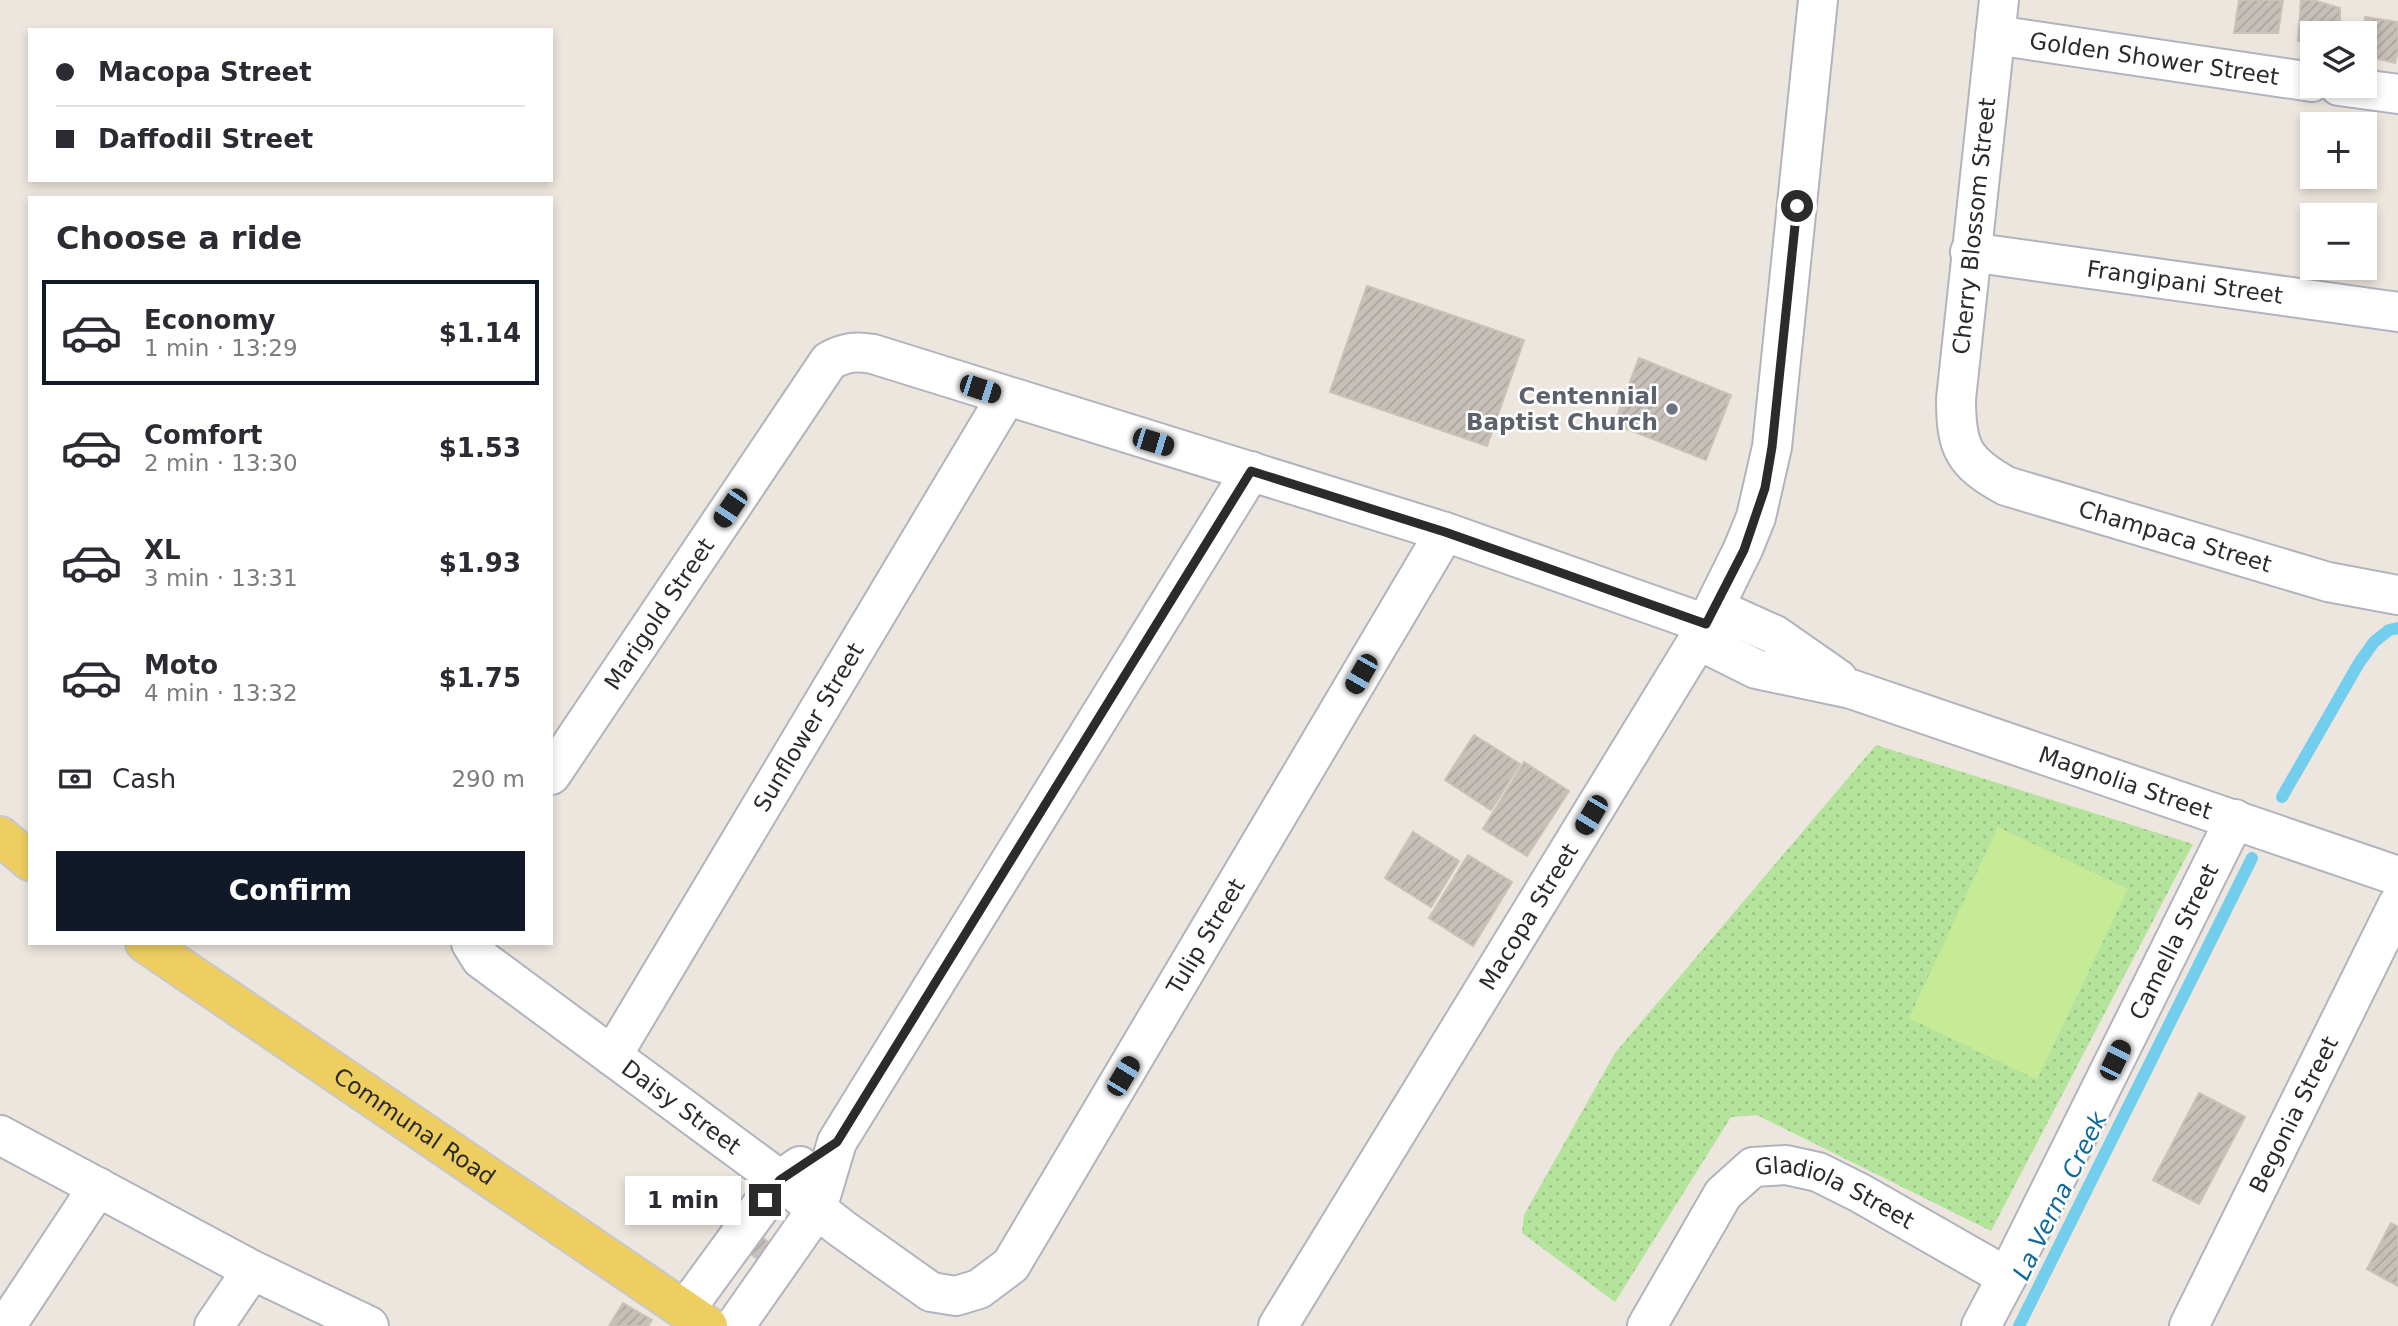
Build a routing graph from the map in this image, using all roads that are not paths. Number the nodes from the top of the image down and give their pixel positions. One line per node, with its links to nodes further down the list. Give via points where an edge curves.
1 (1818, 0): 14 (street, Macopa Street, via 1772,447 1756,517)
2 (1997, 17): 3 (street, Golden Shower Street); 6 (street, Cherry Blossom Street)
3 (2300, 80)
4 (2377, 91): 5 (street)
5 (2398, 94)
6 (1970, 252): 7 (street, Frangipani Street); 10 (street, Cherry Blossom Street, via 1956,399 1956,426)
7 (2398, 312)
8 (842, 354): 9 (street, Magnolia Street, via 873,354); 15 (street, Marigold Street, via 829,361)
9 (1006, 397): 11 (street, Magnolia Street); 23 (street, Sunflower Street)
10 (1964, 452): 13 (street, Champaca Street, via 1982,472 2006,486 2328,582)
11 (1251, 471): 12 (street, Magnolia Street); 25 (street)
12 (1445, 532): 14 (street, Magnolia Street); 31 (street, Tulip Street, via 1011,1265 979,1289 956,1296)
13 (2398, 595)
14 (1706, 624): 16 (street, Magnolia Street, via 1775,635 1851,689); 37 (street, Macopa Street)
15 (553, 772)
16 (2235, 820): 19 (street, Magnolia Street); 30 (street, Camella Street)
17 (0, 836): 18 (main road)
18 (28, 859)
19 (2398, 877)
20 (2398, 904): 40 (street, Begonia Street)
21 (148, 945): 32 (main road, Communal Road)
22 (472, 945): 23 (street, Daisy Street, via 481,959)
23 (612, 1056): 26 (street, Daisy Street)
24 (0, 1135): 27 (street)
25 (837, 1142): 26 (street); 28 (street)
26 (780, 1180): 28 (street, Daisy Street); 32 (street)
27 (98, 1188): 29 (street); 33 (street)
28 (817, 1209): 31 (street, Daisy Street); 36 (street)
29 (252, 1270): 34 (street); 35 (street)
30 (2007, 1277): 38 (street, Gladiola Street, via 1818,1172 1786,1166 1753,1167 1723,1195); 39 (street, Camella Street)
31 (931, 1292)
32 (696, 1318)
33 (6, 1326)
34 (214, 1326)
35 (369, 1326)
36 (735, 1326)
37 (1278, 1326)
38 (1647, 1326)
39 (1981, 1326)
40 (2189, 1326)

